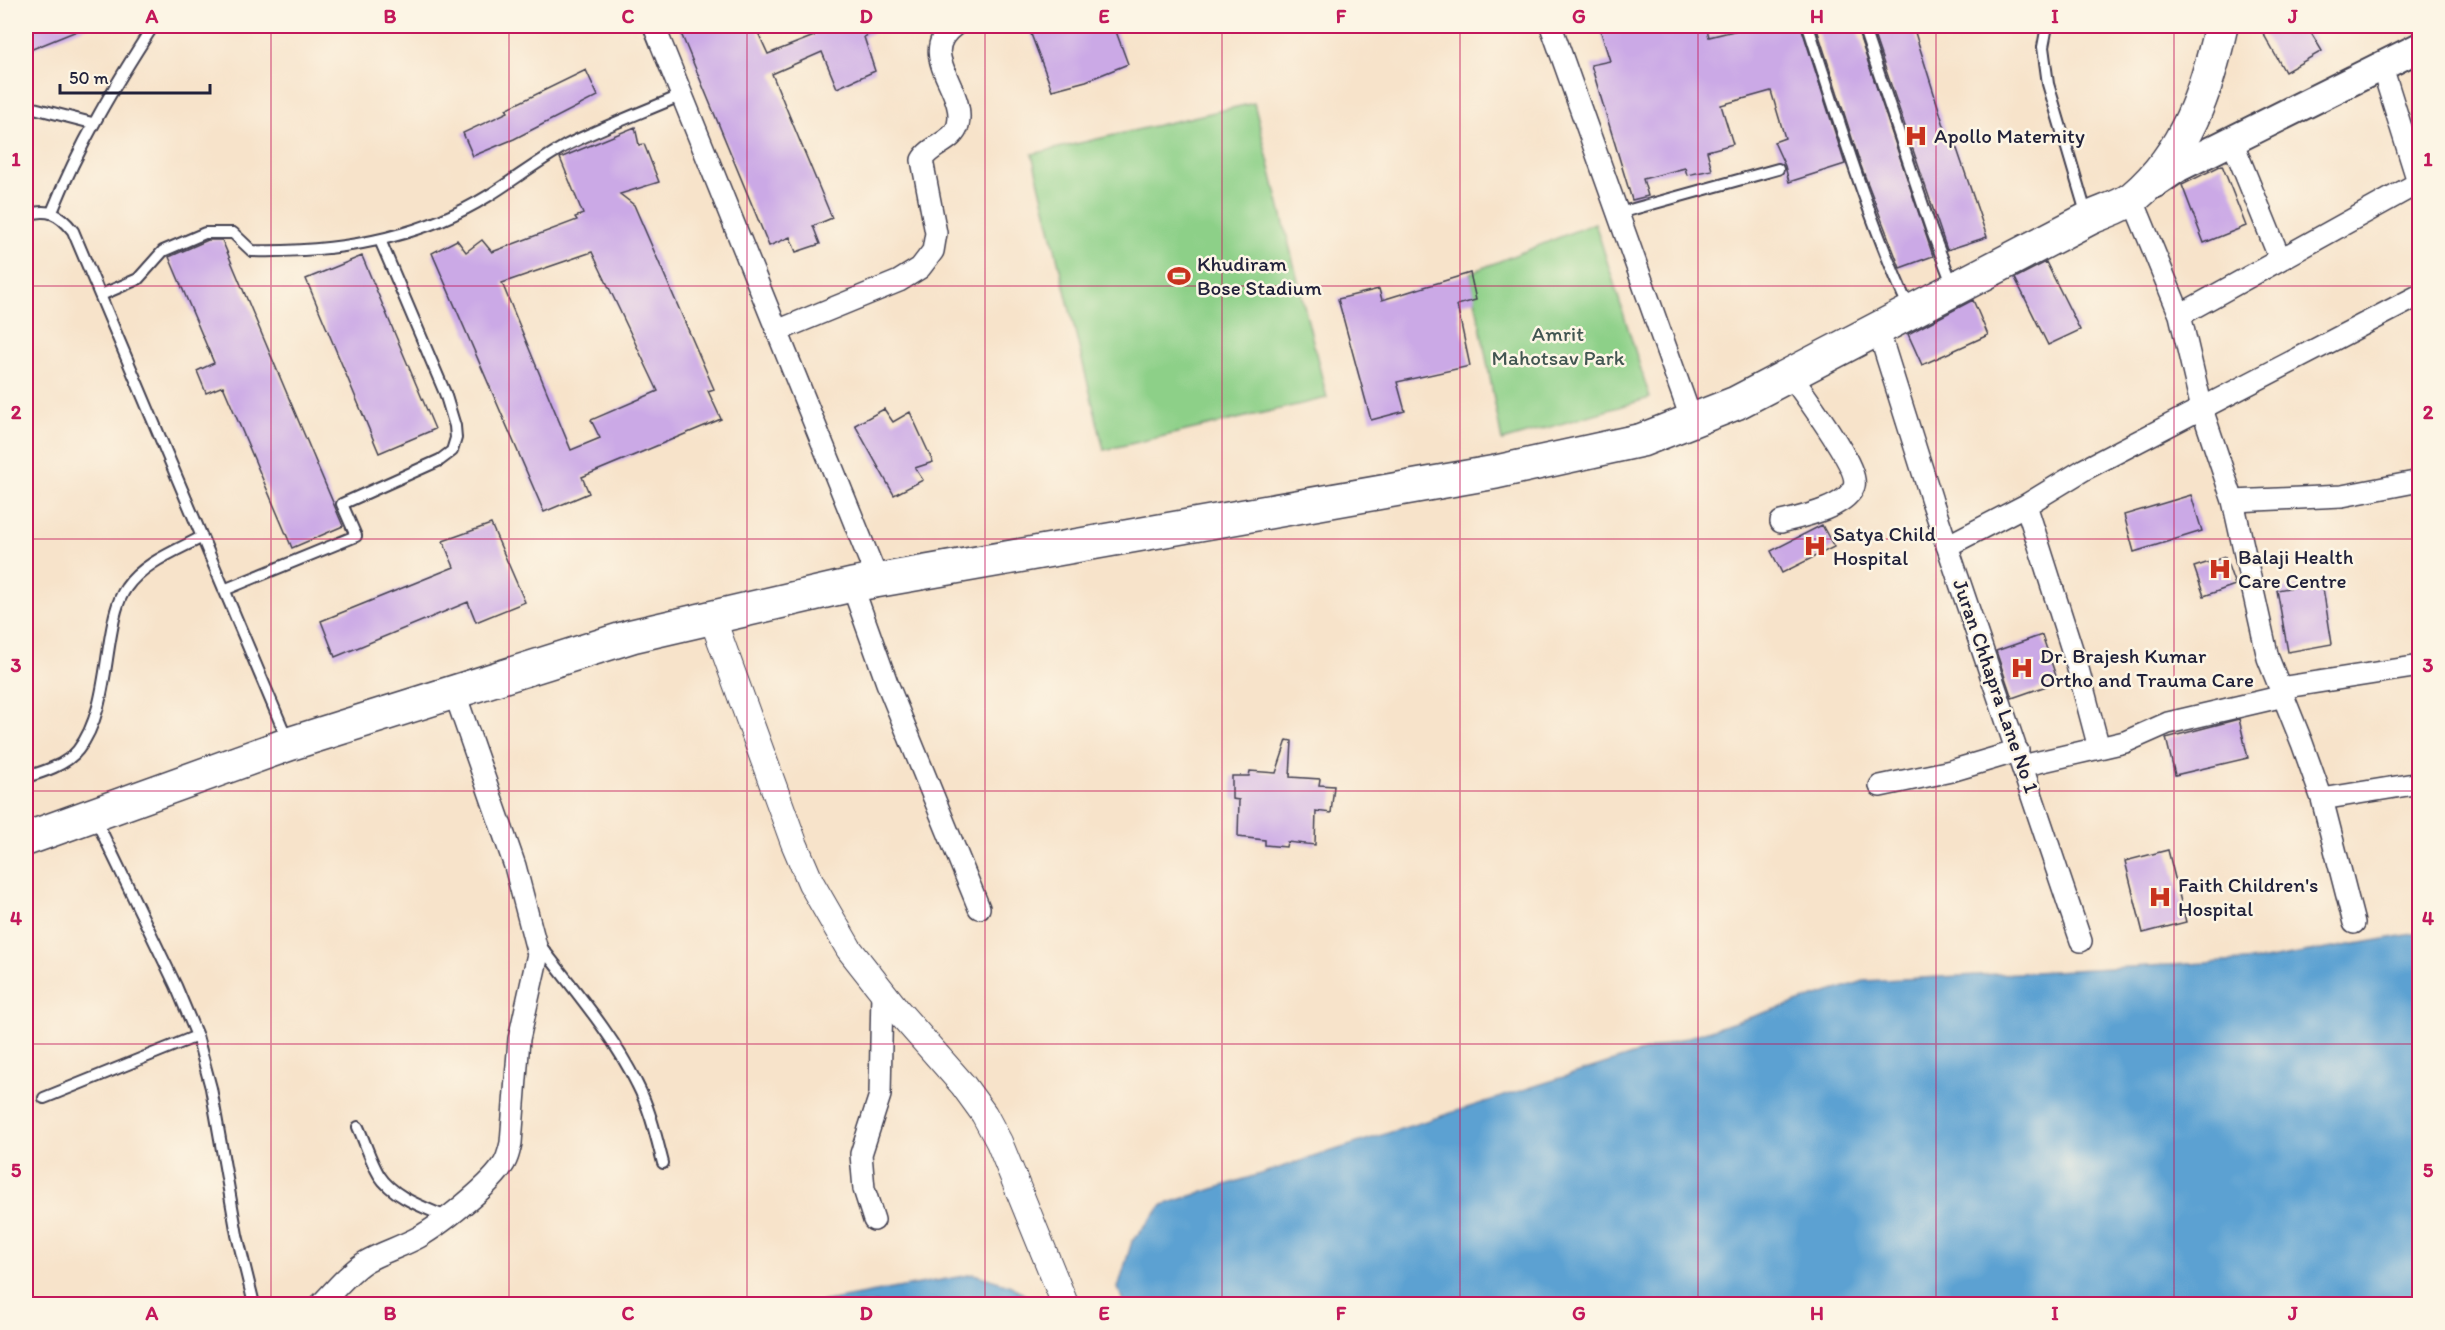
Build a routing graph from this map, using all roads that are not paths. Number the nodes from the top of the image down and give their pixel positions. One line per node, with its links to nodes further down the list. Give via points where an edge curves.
1 (153, 26): 15 (lane)
2 (654, 26): 13 (street)
3 (928, 26): 11 (street)
4 (954, 26): 11 (street, via 941,40)
5 (1552, 26): 21 (street)
6 (1808, 26): 29 (lane, via 1861,192)
7 (1863, 26): 26 (lane)
8 (2047, 26): 23 (lane, via 2043,47 2049,84)
9 (2221, 26): 19 (main road, via 2194,116 2160,170)
10 (2420, 47): 12 (main road)
11 (938, 50): 32 (street, via 959,110 959,122 956,132 922,160 936,233 933,251 920,268 899,281)
12 (2382, 67): 16 (main road); 18 (street)
13 (682, 95): 24 (lane, via 566,146 439,222); 32 (street)
14 (26, 106): 15 (lane)
15 (92, 123): 20 (lane)
16 (2232, 141): 19 (main road, via 2179,166); 25 (street)
17 (1778, 169): 21 (lane)
18 (2419, 184): 25 (street)
19 (2132, 198): 23 (main road); 30 (street)
20 (51, 212): 22 (lane); 27 (lane, via 63,218 73,231)
21 (1619, 213): 35 (street)
22 (26, 215)
23 (2088, 219): 26 (main road)
24 (380, 240): 27 (lane, via 289,252 252,251 233,233 205,233 163,251 138,279); 43 (lane, via 445,393 455,426 452,451 425,468 342,504 356,536)
25 (2280, 259): 30 (street)
26 (1954, 289): 29 (main road)
27 (101, 295): 40 (lane)
28 (2420, 295): 34 (street)
29 (1911, 311): 31 (main road)
30 (2180, 315): 34 (street)
31 (1878, 329): 33 (main road); 41 (street, Juran Chhapra Lane No 1)
32 (777, 331): 42 (street)
33 (1790, 374): 35 (main road); 39 (street, via 1833,438 1855,480 1848,495 1837,503)
34 (2202, 409): 37 (street); 38 (street, via 2085,469)
35 (1692, 421): 42 (main road, via 1642,440 1496,472)
36 (2420, 480): 37 (street, via 2342,496)
37 (2233, 501): 47 (street, via 2268,658)
38 (2026, 505): 41 (street); 49 (street)
39 (1781, 522)
40 (202, 537): 43 (lane); 51 (lane, via 160,559 125,588 87,734 78,751 60,764)
41 (1947, 546): 50 (street, Juran Chhapra Lane No 1)
42 (865, 583): 44 (main road); 57 (street, via 887,683)
43 (224, 590): 48 (lane)
44 (712, 617): 46 (main road, via 632,636); 61 (street, via 794,843 849,950)
45 (2420, 666): 47 (street)
46 (454, 691): 48 (main road); 59 (street, via 515,866)
47 (2282, 692): 49 (street, via 2156,727 2125,742); 54 (street)
48 (289, 744): 55 (main road)
49 (2099, 748): 50 (street)
50 (2020, 758): 53 (street); 60 (street, Juran Chhapra Lane No 1)
51 (26, 777)
52 (2420, 783): 54 (street)
53 (1880, 786)
54 (2322, 799): 58 (street)
55 (94, 815): 56 (main road); 62 (lane)
56 (26, 839)
57 (979, 908)
58 (2354, 923)
59 (536, 940): 65 (lane, via 624,1060 648,1111); 66 (street, via 538,954 519,1039 515,1116 507,1158 489,1181)
60 (2081, 941)
61 (882, 991): 67 (street, via 880,1095 861,1154 864,1189); 70 (street, via 984,1114)
62 (197, 1036): 63 (lane); 68 (lane)
63 (44, 1098)
64 (358, 1127): 66 (lane, via 379,1175 387,1184)
65 (663, 1162)
66 (446, 1217): 69 (street, via 417,1238 362,1264)
67 (874, 1220)
68 (254, 1305)
69 (321, 1305)
70 (1065, 1305)

